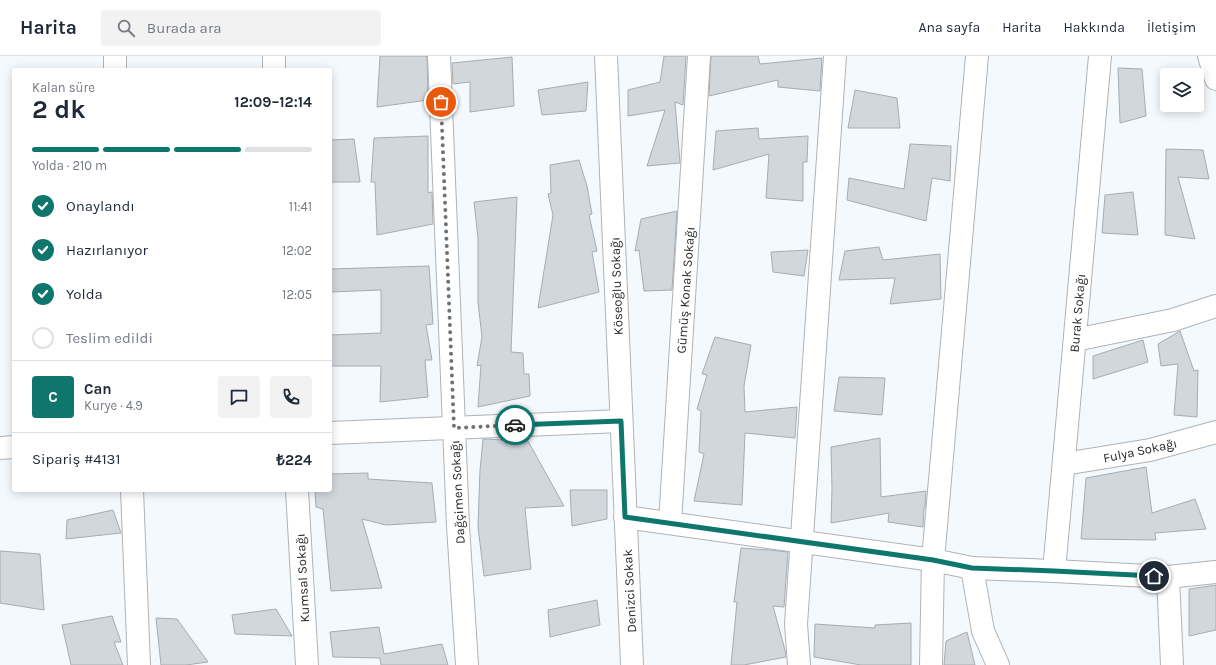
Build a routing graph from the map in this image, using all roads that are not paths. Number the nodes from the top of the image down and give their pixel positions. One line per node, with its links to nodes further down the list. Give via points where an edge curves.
1 (115, 56): 10 (street)
2 (274, 56): 11 (street)
3 (439, 56): 16 (street, Dağçimen Sokağı)
4 (606, 56): 15 (street, Köseoğlu Sokağı)
5 (699, 56): 25 (street, Gümüş Konak Sokağı)
6 (835, 56): 26 (street)
7 (977, 56): 27 (street)
8 (1100, 56): 14 (street, Burak Sokağı)
9 (1209, 56): 12 (street)
10 (115, 68)
11 (274, 68)
12 (1216, 78)
13 (1216, 306): 14 (street, via 1173,320)
14 (1075, 340): 21 (street, Burak Sokağı)
15 (621, 421): 16 (street); 24 (street, Köseoğlu Sokağı)
16 (454, 428): 18 (street); 34 (street, Dağçimen Sokağı)
17 (1216, 432): 21 (street, Fulya Sokağı, via 1150,450)
18 (332, 433)
19 (12, 447): 20 (street)
20 (0, 448)
21 (1064, 464): 29 (street, Burak Sokağı)
22 (132, 492): 32 (street)
23 (297, 492): 33 (street, Kumsal Sokağı)
24 (625, 517): 25 (street); 35 (street, Denizci Sokak)
25 (670, 523): 26 (street)
26 (802, 542): 27 (street); 36 (street, via 796,624)
27 (933, 560): 28 (street); 37 (street)
28 (972, 568): 29 (street); 38 (street, via 983,631)
29 (1054, 571): 31 (street)
30 (1216, 572): 31 (street)
31 (1168, 577): 39 (street)
32 (139, 665)
33 (307, 665)
34 (467, 665)
35 (632, 665)
36 (799, 665)
37 (931, 665)
38 (998, 665)
39 (1172, 665)

